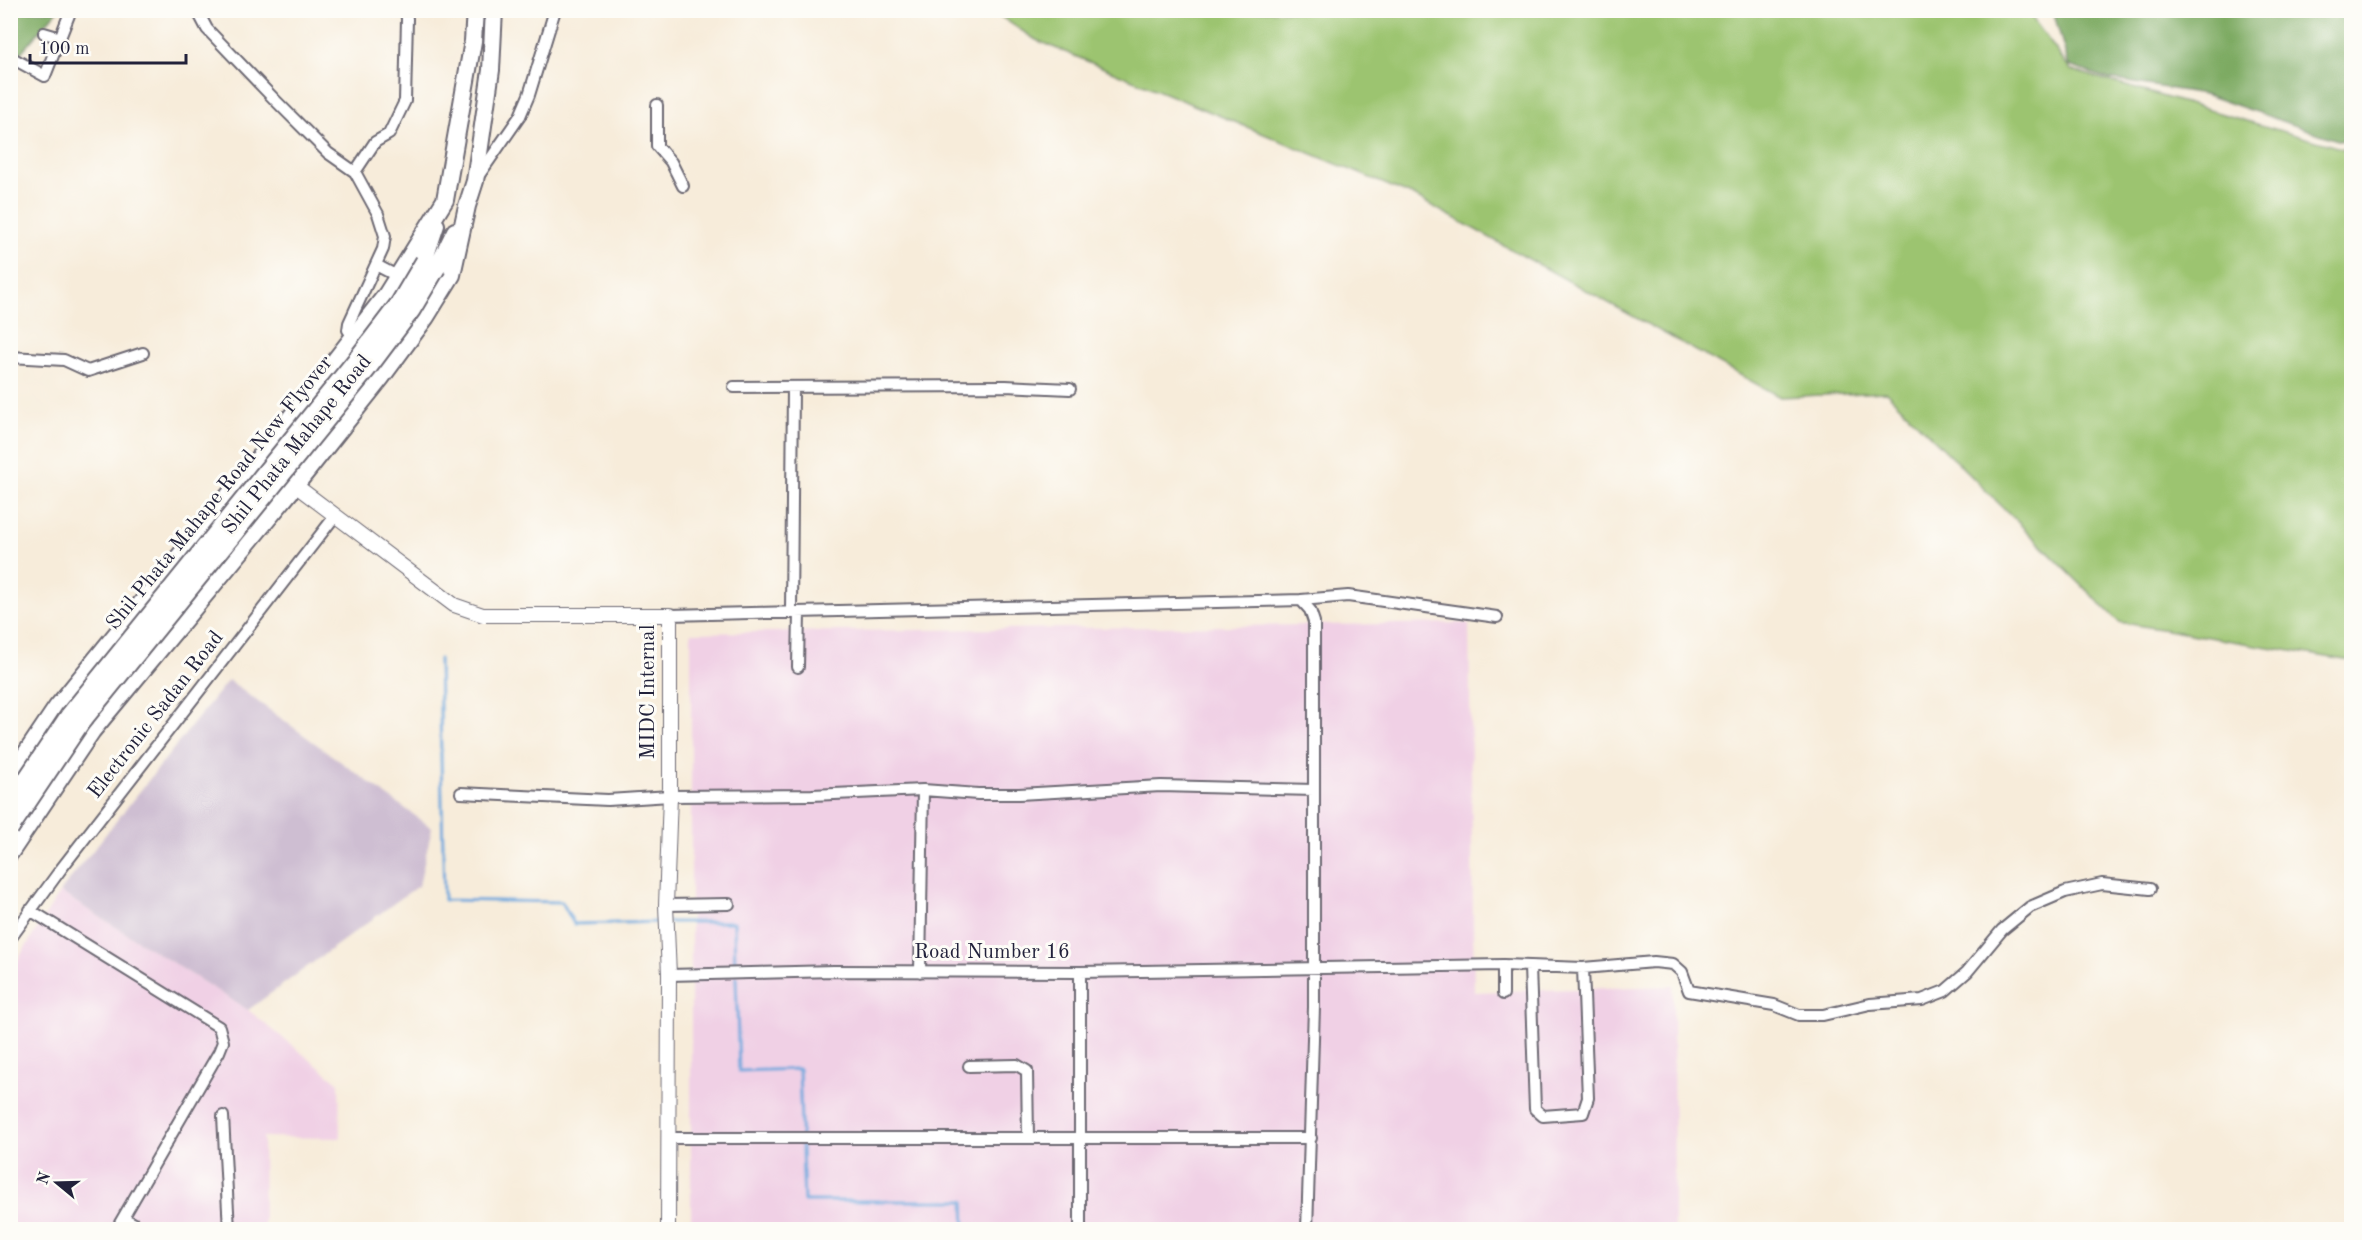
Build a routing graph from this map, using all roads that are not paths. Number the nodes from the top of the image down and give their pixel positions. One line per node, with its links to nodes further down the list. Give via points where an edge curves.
1 (71, 10): 8 (street)
2 (196, 10): 11 (street, via 207,28 277,102 328,153)
3 (405, 10): 11 (street, via 405,101 389,134 375,142)
4 (475, 10): 14 (main road, Shil Phata Mahape Road, via 474,41)
5 (494, 10): 12 (main road, Shil Phata Mahape Road, via 491,70)
6 (555, 10): 12 (street, via 520,116)
7 (44, 33): 8 (street)
8 (62, 38): 9 (street, via 45,76)
9 (10, 57)
10 (657, 105): 13 (street, via 657,146 672,162)
11 (355, 172): 17 (street, via 378,213 385,236)
12 (476, 181): 15 (main road, Shil Phata Mahape Road)
13 (683, 186)
14 (445, 200): 16 (main road, Shil Phata Mahape Road New Flyover); 18 (main road, Shil Phata Mahape Road)
15 (467, 206): 16 (main road, Shil Phata Mahape Road New Flyover); 22 (main road, Shil Phata Mahape Road, via 452,275)
16 (430, 264): 39 (main road, Shil Phata Mahape Road New Flyover, bridge, via 69,715); 40 (main road, Shil Phata Mahape Road New Flyover, bridge, via 412,310 81,723)
17 (376, 265): 18 (street); 19 (street, via 349,323 348,330)
18 (397, 276): 19 (main road, Shil Phata Mahape Road)
19 (354, 338): 22 (street); 26 (main road, Shil Phata Mahape Road)
20 (143, 353): 21 (street, via 88,371 64,360)
21 (10, 357)
22 (389, 367): 27 (main road, Shil Phata Mahape Road)
23 (734, 387): 24 (street)
24 (793, 388): 25 (street); 30 (street)
25 (1070, 389)
26 (259, 458): 27 (street, MIDC Internal); 34 (main road, Shil Phata Mahape Road, via 57,707)
27 (295, 486): 28 (street, MIDC Internal); 41 (main road, Shil Phata Mahape Road, via 92,731)
28 (335, 516): 31 (street, MIDC Internal, via 454,605 483,615); 45 (street, Electronic Sadan Road)
29 (1301, 600): 30 (street); 32 (street, via 1348,596); 36 (street, via 1314,622)
30 (795, 612): 31 (street); 33 (street)
31 (670, 615): 38 (street, MIDC Internal)
32 (1497, 617)
33 (798, 667)
34 (10, 777)
35 (923, 790): 36 (street, via 988,794 1161,786); 38 (street); 51 (street)
36 (1314, 790): 49 (street)
37 (461, 793): 38 (street, via 608,800)
38 (670, 796): 44 (street, MIDC Internal)
39 (10, 803)
40 (10, 829)
41 (10, 853)
42 (2150, 889): 50 (street, Road Number 16, via 2102,884 2065,892 2030,907 2002,930 1968,972 1945,991 1922,1000 1870,1004 1823,1015 1799,1015 1774,1005 1689,991 1682,972 1673,964)
43 (729, 904): 44 (street)
44 (666, 905): 53 (street, MIDC Internal)
45 (30, 910): 46 (street, Electronic Sadan Road); 61 (street, via 219,1028 223,1042 219,1052)
46 (10, 939)
47 (1503, 965): 48 (street, Road Number 16); 49 (street, Road Number 16); 54 (street)
48 (1530, 967): 50 (street, Road Number 16); 50 (street, via 1535,1109 1542,1116 1583,1113 1586,1107)
49 (1314, 968): 52 (street, Road Number 16); 60 (street)
50 (1583, 968)
51 (920, 972): 52 (street, Road Number 16); 53 (street, Road Number 16)
52 (1080, 972): 59 (street)
53 (669, 975): 58 (street, MIDC Internal)
54 (1503, 994)
55 (969, 1066): 57 (street, via 1017,1065 1027,1071)
56 (223, 1116): 64 (street)
57 (1028, 1137): 58 (street); 59 (street)
58 (668, 1138): 65 (street, MIDC Internal)
59 (1079, 1138): 60 (street); 66 (street)
60 (1311, 1138): 67 (street)
61 (123, 1218): 62 (street); 63 (street)
62 (116, 1230)
63 (146, 1230)
64 (229, 1230)
65 (668, 1230)
66 (1080, 1230)
67 (1307, 1230)

